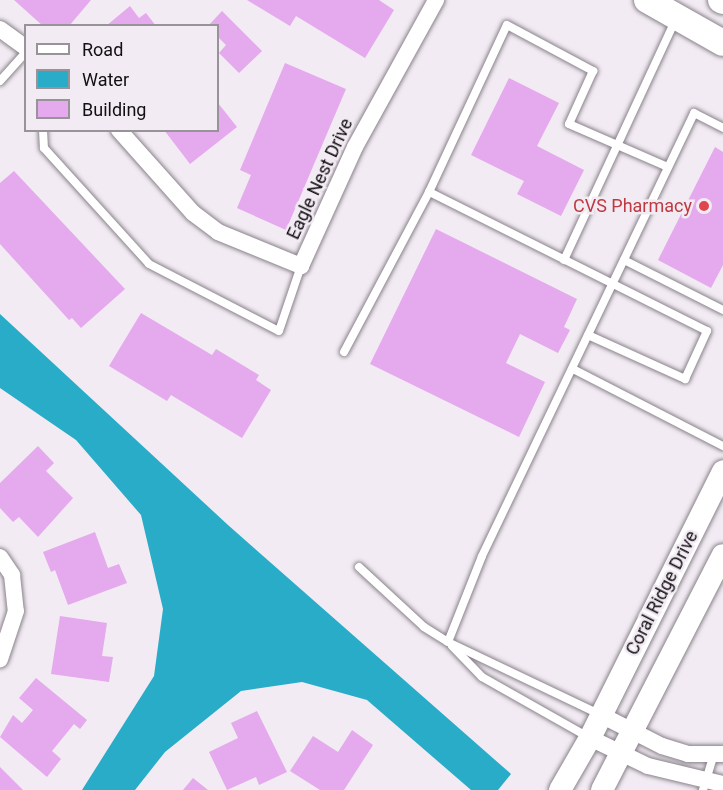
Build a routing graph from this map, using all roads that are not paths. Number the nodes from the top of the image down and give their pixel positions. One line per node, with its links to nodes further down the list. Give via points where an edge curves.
1 (436, 0): 17 (street, Eagle Nest Drive, via 355,147)
2 (647, 0): 3 (main road)
3 (676, 17): 5 (main road); 12 (lane)
4 (0, 28): 6 (street)
5 (723, 43)
6 (24, 48)
7 (24, 52): 8 (lane)
8 (0, 81)
9 (723, 128): 13 (lane, via 694,113)
10 (43, 132): 17 (lane, via 44,148 149,264 279,331)
11 (121, 132): 17 (street, Eagle Nest Drive, via 193,213 218,232)
12 (619, 146): 13 (lane); 14 (lane, via 569,124 593,71 507,25); 15 (lane)
13 (668, 167): 16 (lane)
14 (429, 192): 15 (lane); 21 (lane)
15 (564, 260): 18 (lane)
16 (624, 260): 18 (lane); 19 (lane)
17 (302, 266)
18 (612, 285): 20 (lane); 20 (lane, via 707,331 685,379)
19 (723, 310)
20 (588, 334): 22 (lane)
21 (344, 352)
22 (573, 369): 23 (lane); 28 (lane, via 482,556)
23 (723, 446)
24 (723, 471): 30 (main road, Coral Ridge Drive)
25 (723, 555): 31 (main road, Coral Ridge Drive)
26 (0, 557): 29 (street, via 12,575 16,611)
27 (359, 567): 28 (lane, via 424,627)
28 (448, 642): 30 (lane); 32 (lane, via 482,677)
29 (0, 659)
30 (601, 715): 31 (street); 32 (main road, Coral Ridge Drive)
31 (633, 734): 33 (street, via 688,754); 34 (main road, Coral Ridge Drive)
32 (590, 738): 34 (street); 37 (main road, Coral Ridge Drive)
33 (719, 753): 36 (lane)
34 (622, 756): 36 (street); 38 (main road, Coral Ridge Drive)
35 (723, 784): 36 (street)
36 (705, 785)
37 (560, 790)
38 (602, 790)

